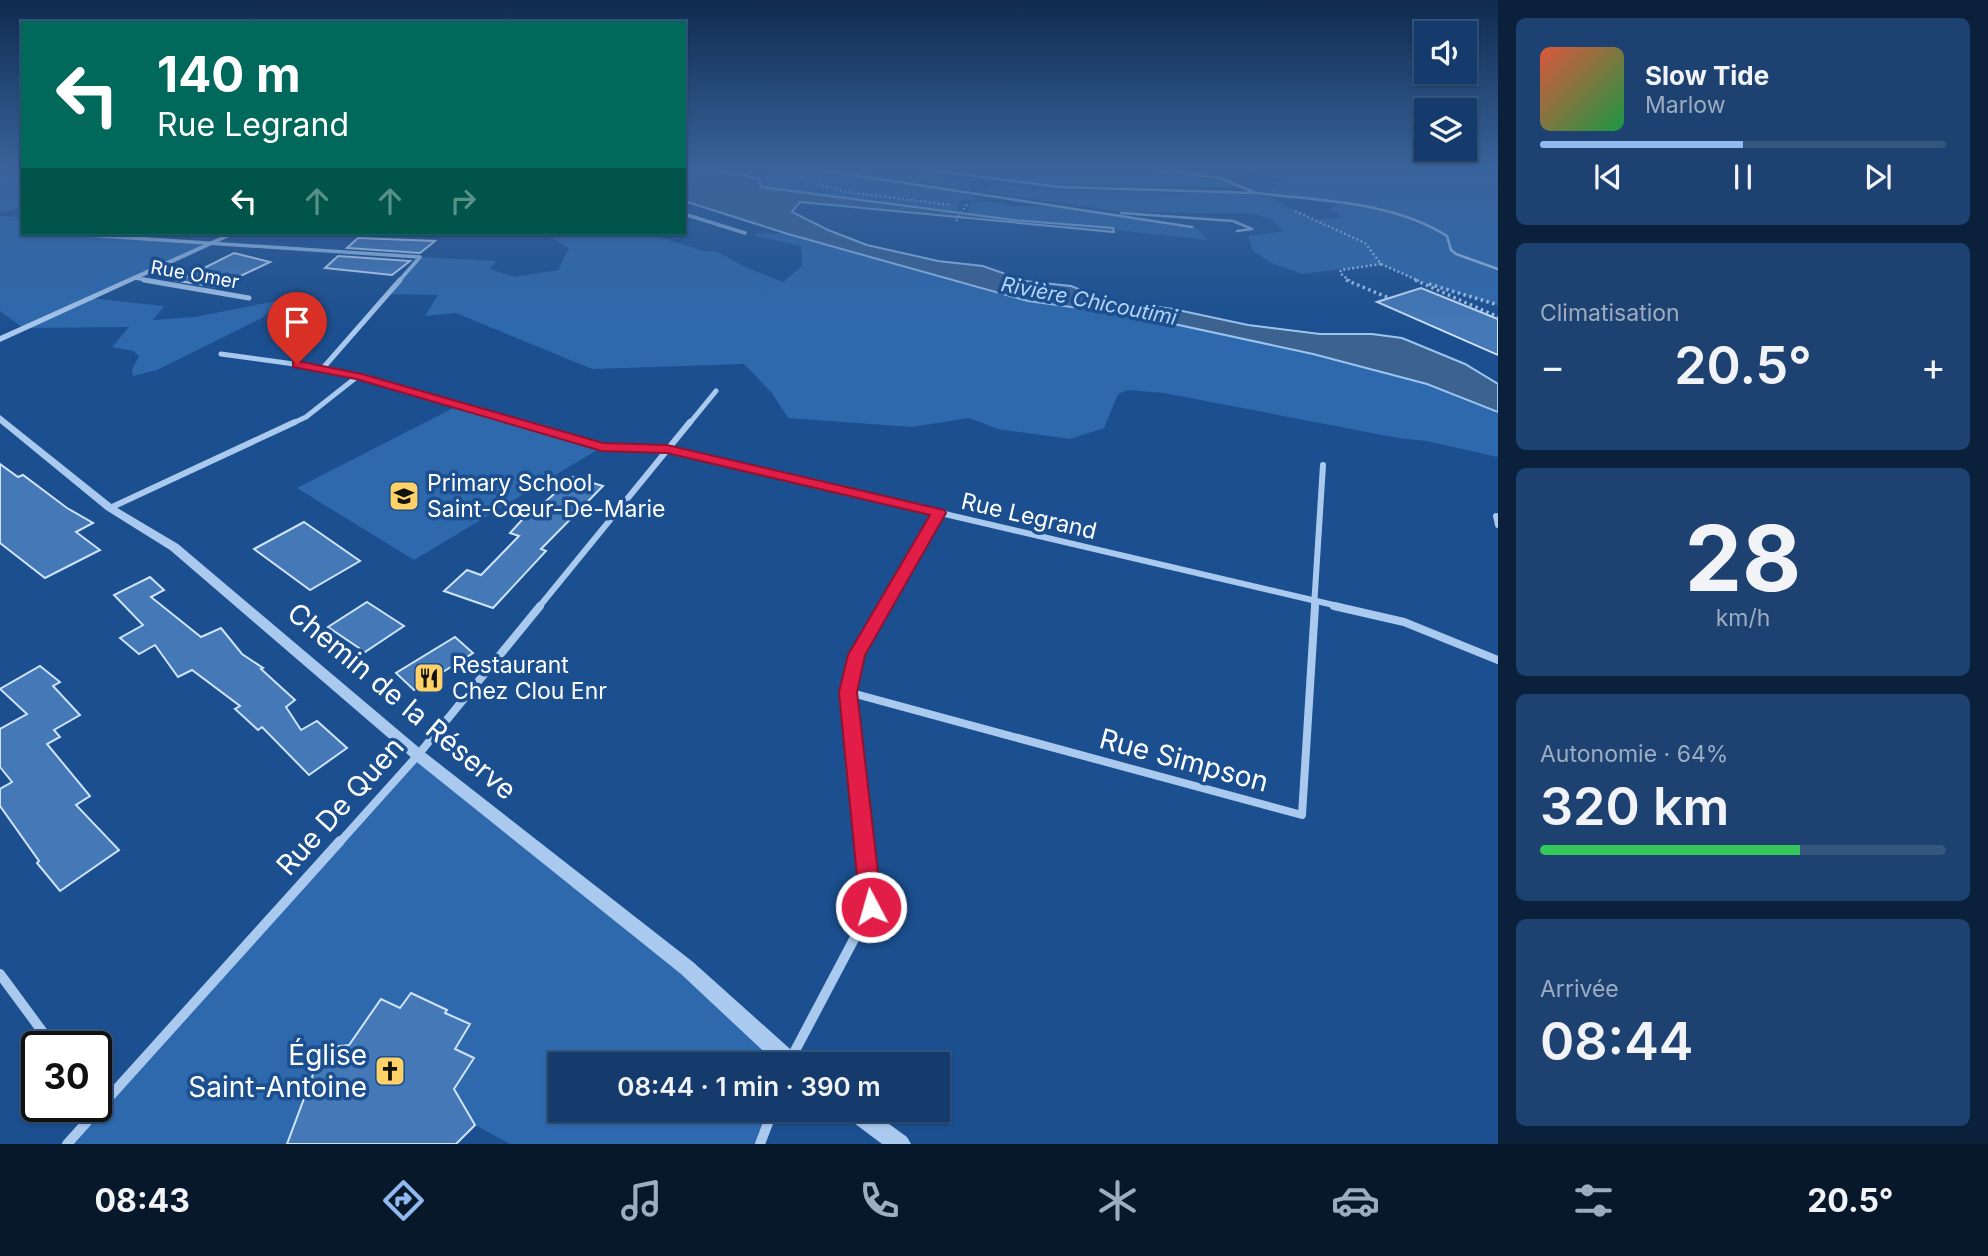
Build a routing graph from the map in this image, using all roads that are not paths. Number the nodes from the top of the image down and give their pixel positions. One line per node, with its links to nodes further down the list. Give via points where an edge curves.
1 (711, 222): 7 (street)
2 (1159, 222): 5 (lane)
3 (1236, 222): 6 (lane, via 1252,229)
4 (1423, 222): 11 (lane, via 1447,236 1456,254)
5 (1192, 228)
6 (1237, 231)
7 (745, 233)
8 (80, 235): 10 (street)
9 (230, 235): 10 (street)
10 (207, 246): 12 (street); 16 (street, via 420,257)
11 (1498, 269)
12 (135, 278): 13 (street, Rue Omer); 14 (street)
13 (249, 298)
14 (0, 339)
15 (221, 354): 16 (street, Rue Legrand)
16 (323, 368): 17 (street, Rue Legrand)
17 (358, 376): 20 (street, Rue Legrand, via 602,447); 22 (street, via 306,417)
18 (716, 391): 20 (street, Rue De Quen)
19 (0, 418): 22 (street, Chemin de la Réserve)
20 (667, 449): 23 (street, Rue Legrand); 29 (street, Rue De Quen)
21 (1323, 465): 26 (street)
22 (110, 508): 29 (street, Chemin de la Réserve, via 174,547)
23 (939, 513): 26 (street, Rue Legrand); 28 (street, via 856,655)
24 (1496, 516): 25 (street)
25 (1498, 525)
26 (1314, 601): 27 (street, Rue Legrand, via 1404,622); 28 (street, Rue Simpson, via 1302,815)
27 (1498, 660)
28 (848, 692): 33 (street, via 871,907)
29 (418, 755): 32 (street, Chemin de la Réserve, via 687,968); 34 (street, Rue De Quen)
30 (0, 974): 31 (street)
31 (42, 1031)
32 (778, 1052)
33 (796, 1052)
34 (112, 1091)
35 (85, 1122): 38 (street, Rue De Quen)
36 (768, 1122): 39 (street)
37 (870, 1122): 40 (street)
38 (67, 1144)
39 (760, 1144)
40 (900, 1144)

